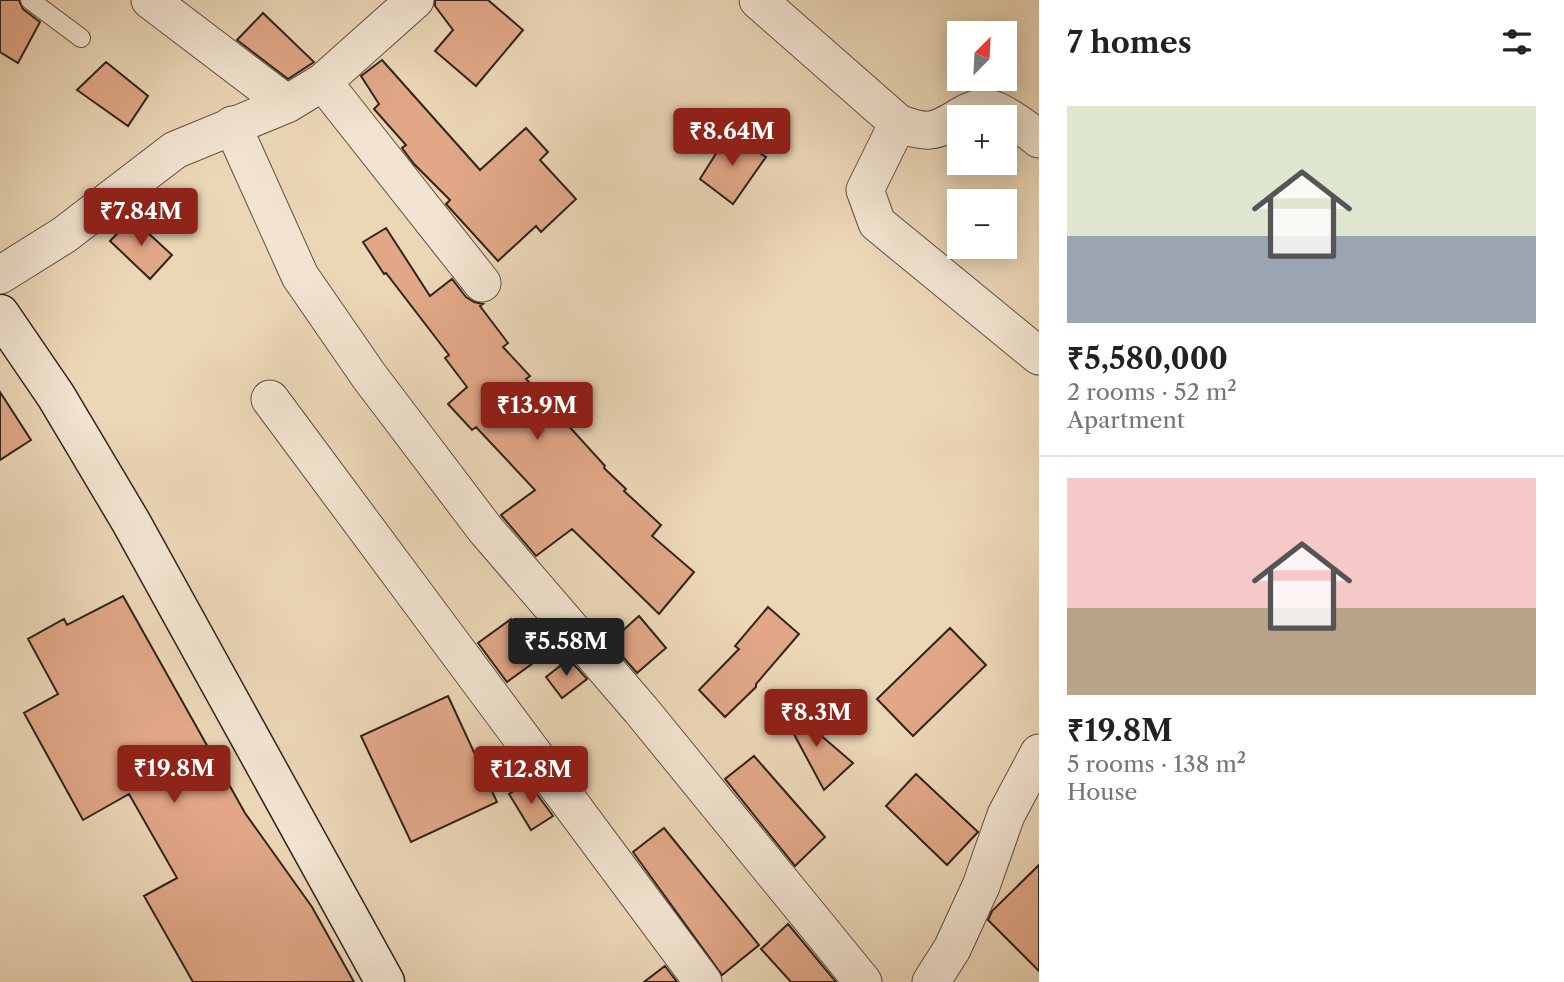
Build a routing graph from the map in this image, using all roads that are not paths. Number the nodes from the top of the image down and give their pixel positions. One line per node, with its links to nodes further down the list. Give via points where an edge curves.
1 (30, 0): 5 (lane)
2 (150, 0): 7 (street)
3 (415, 0): 6 (street)
4 (758, 0): 8 (street)
5 (81, 38)
6 (323, 82): 7 (street); 12 (street)
7 (287, 104): 9 (street)
8 (898, 123): 10 (street, via 933,130 982,108 996,110); 14 (street, via 864,190 877,223)
9 (232, 125): 11 (street, via 175,150 64,236); 19 (street, via 300,276 369,376 485,529 641,710)
10 (1039, 139)
11 (0, 275)
12 (482, 283)
13 (0, 314): 17 (main road, via 56,396 131,522)
14 (1039, 356)
15 (270, 399): 18 (street)
16 (1039, 753): 20 (street, via 1006,815 952,949)
17 (385, 982)
18 (702, 982)
19 (863, 982)
20 (931, 982)

